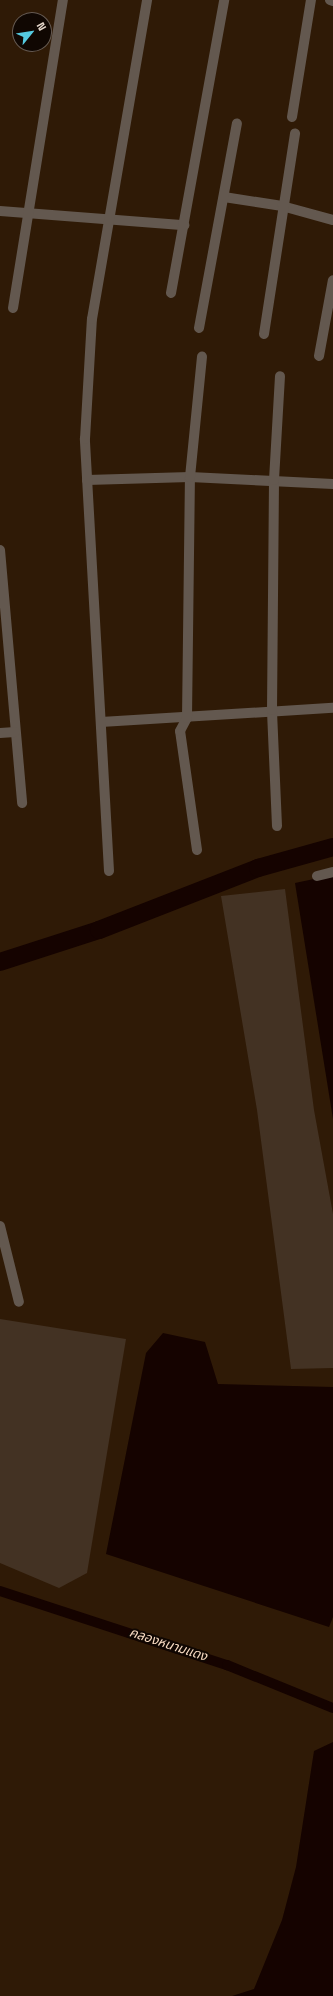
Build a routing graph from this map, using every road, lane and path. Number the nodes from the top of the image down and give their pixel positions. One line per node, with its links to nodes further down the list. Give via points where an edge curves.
1 (63, 0): 13 (street)
2 (147, 0): 14 (street)
3 (224, 0): 16 (street)
4 (311, 0): 7 (street)
5 (330, 0): 6 (street)
6 (333, 1)
7 (292, 117)
8 (237, 123): 10 (street)
9 (295, 133): 11 (street)
10 (224, 197): 11 (street); 20 (street)
11 (282, 206): 15 (street); 21 (street)
12 (0, 211): 13 (street)
13 (28, 212): 14 (street); 19 (street)
14 (109, 216): 16 (street); 26 (street, via 92,319)
15 (333, 220)
16 (184, 225): 18 (street)
17 (333, 280): 22 (street)
18 (171, 293)
19 (13, 308)
20 (199, 328)
21 (264, 334)
22 (319, 356)
23 (202, 357): 25 (street)
24 (280, 376): 27 (street)
25 (190, 477): 26 (street); 27 (street); 32 (street)
26 (87, 480): 33 (street)
27 (274, 480): 28 (street); 31 (street)
28 (333, 484)
29 (0, 550): 34 (street)
30 (333, 708): 31 (street)
31 (272, 710): 32 (street); 37 (street)
32 (187, 718): 33 (street); 38 (street, via 180,731)
33 (102, 722): 39 (street)
34 (15, 732): 35 (street); 36 (street)
35 (0, 733)
36 (22, 803)
37 (277, 826)
38 (197, 850)
39 (109, 871)
40 (333, 872): 41 (street)
41 (317, 876)
42 (0, 1226): 43 (street)
43 (19, 1302)

